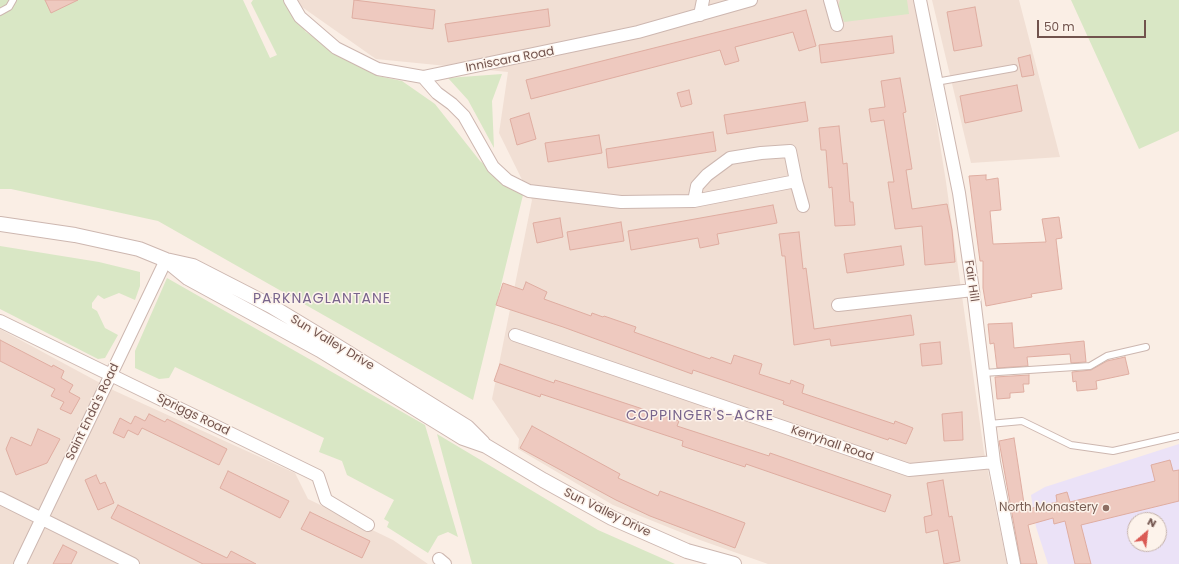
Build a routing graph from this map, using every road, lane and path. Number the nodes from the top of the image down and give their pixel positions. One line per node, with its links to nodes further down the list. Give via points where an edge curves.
1 (13, 0): 7 (lane, via 9,7)
2 (290, 0): 11 (street, Inniscara Road, via 300,16 336,48 378,69)
3 (703, 0): 8 (street)
4 (751, 0): 8 (street, Inniscara Road)
5 (830, 0): 9 (street)
6 (920, 0): 12 (street, Fair Hill)
7 (0, 12)
8 (700, 15): 11 (street, Inniscara Road, via 638,32)
9 (838, 25)
10 (1014, 68): 12 (lane)
11 (423, 77): 14 (street, via 464,116 494,167 508,180 529,191 621,202)
12 (936, 82): 18 (street, Fair Hill, via 958,194)
13 (796, 181): 14 (street); 14 (street, via 790,151 730,158 697,186); 15 (street)
14 (694, 200)
15 (803, 206)
16 (0, 224): 17 (street, Sun Valley Drive, via 75,235 139,249)
17 (166, 260): 24 (street, Saint Enda's Road); 33 (street, Sun Valley Drive, via 188,278 313,339 463,438 486,446 612,518 688,551)
18 (973, 290): 19 (street); 23 (street, Fair Hill)
19 (838, 305)
20 (0, 321): 24 (street, Spriggs Road)
21 (515, 335): 27 (street, Kerryhall Road, via 909,470)
22 (1146, 347): 23 (lane, via 1107,356 1090,366)
23 (983, 373): 25 (street, Fair Hill)
24 (110, 375): 29 (street, Saint Enda's Road); 30 (street, Spriggs Road, via 318,476 326,500)
25 (989, 424): 26 (lane, via 1022,421 1071,445 1113,451); 27 (street, Fair Hill)
26 (1179, 436)
27 (994, 462): 34 (street, Fair Hill)
28 (0, 498): 29 (street)
29 (42, 519): 31 (street, Saint Enda's Road); 32 (street)
30 (368, 525)
31 (20, 564)
32 (133, 564)
33 (734, 564)
34 (1014, 564)

